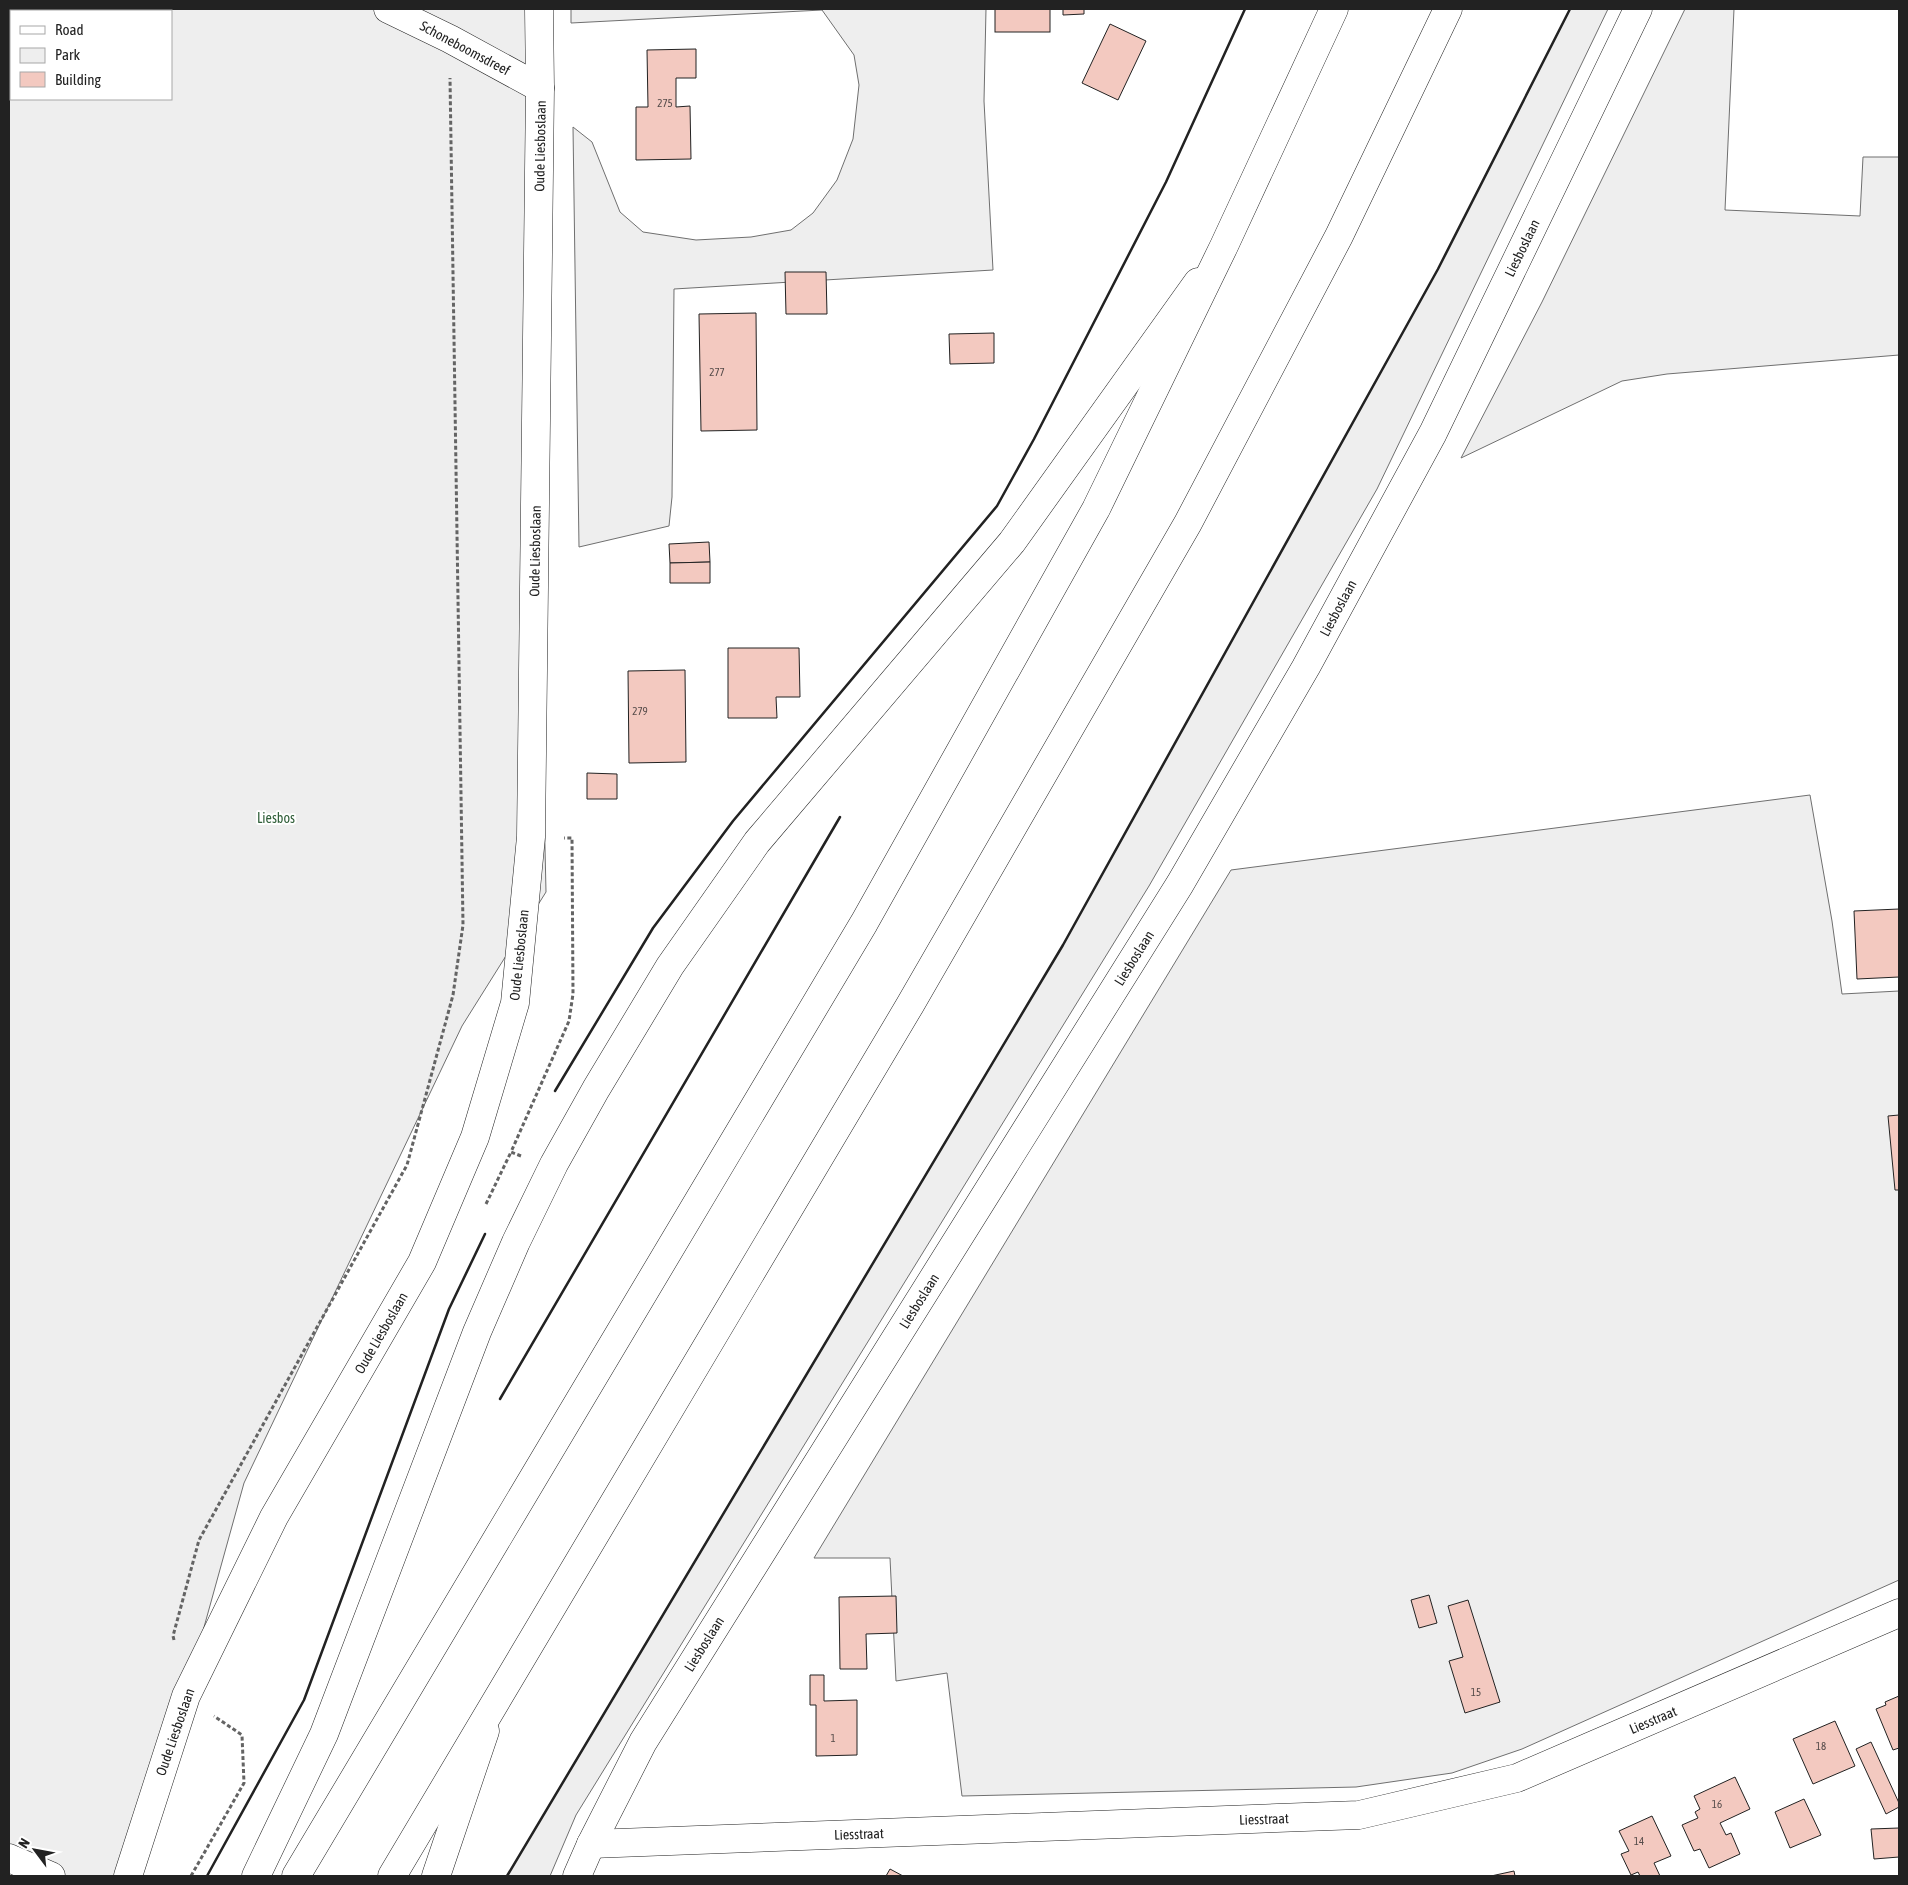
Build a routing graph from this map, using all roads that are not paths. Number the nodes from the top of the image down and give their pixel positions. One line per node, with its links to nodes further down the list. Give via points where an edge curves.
1 (388, 9): 6 (main road, Schoneboomsdreef)
2 (539, 9): 6 (main road, Oude Liesboslaan)
3 (1334, 9): 7 (main road)
4 (1448, 9): 9 (main road, via 1339,236 1188,523 910,1006)
5 (1638, 9): 10 (main road, Liesboslaan, via 1433,433 1301,676 1180,884 644,1742)
6 (540, 88): 13 (main road, Oude Liesboslaan, via 531,837 516,1003 475,1137 422,1262 274,1517 186,1696)
7 (1224, 246): 14 (main road, via 1012,542 757,842 670,966 596,1088 554,1164 512,1251 324,1734); 15 (main road, via 1096,509 864,923)
8 (1899, 1613): 10 (main road, Liesstraat, via 1517,1778 1360,1815)
9 (495, 1702): 16 (main road); 17 (main road)
10 (591, 1844): 18 (main road, Liesboslaan)
11 (9, 1858): 12 (main road)
12 (51, 1876)
13 (128, 1876)
14 (256, 1876)
15 (296, 1876)
16 (392, 1876)
17 (436, 1876)
18 (576, 1876)

